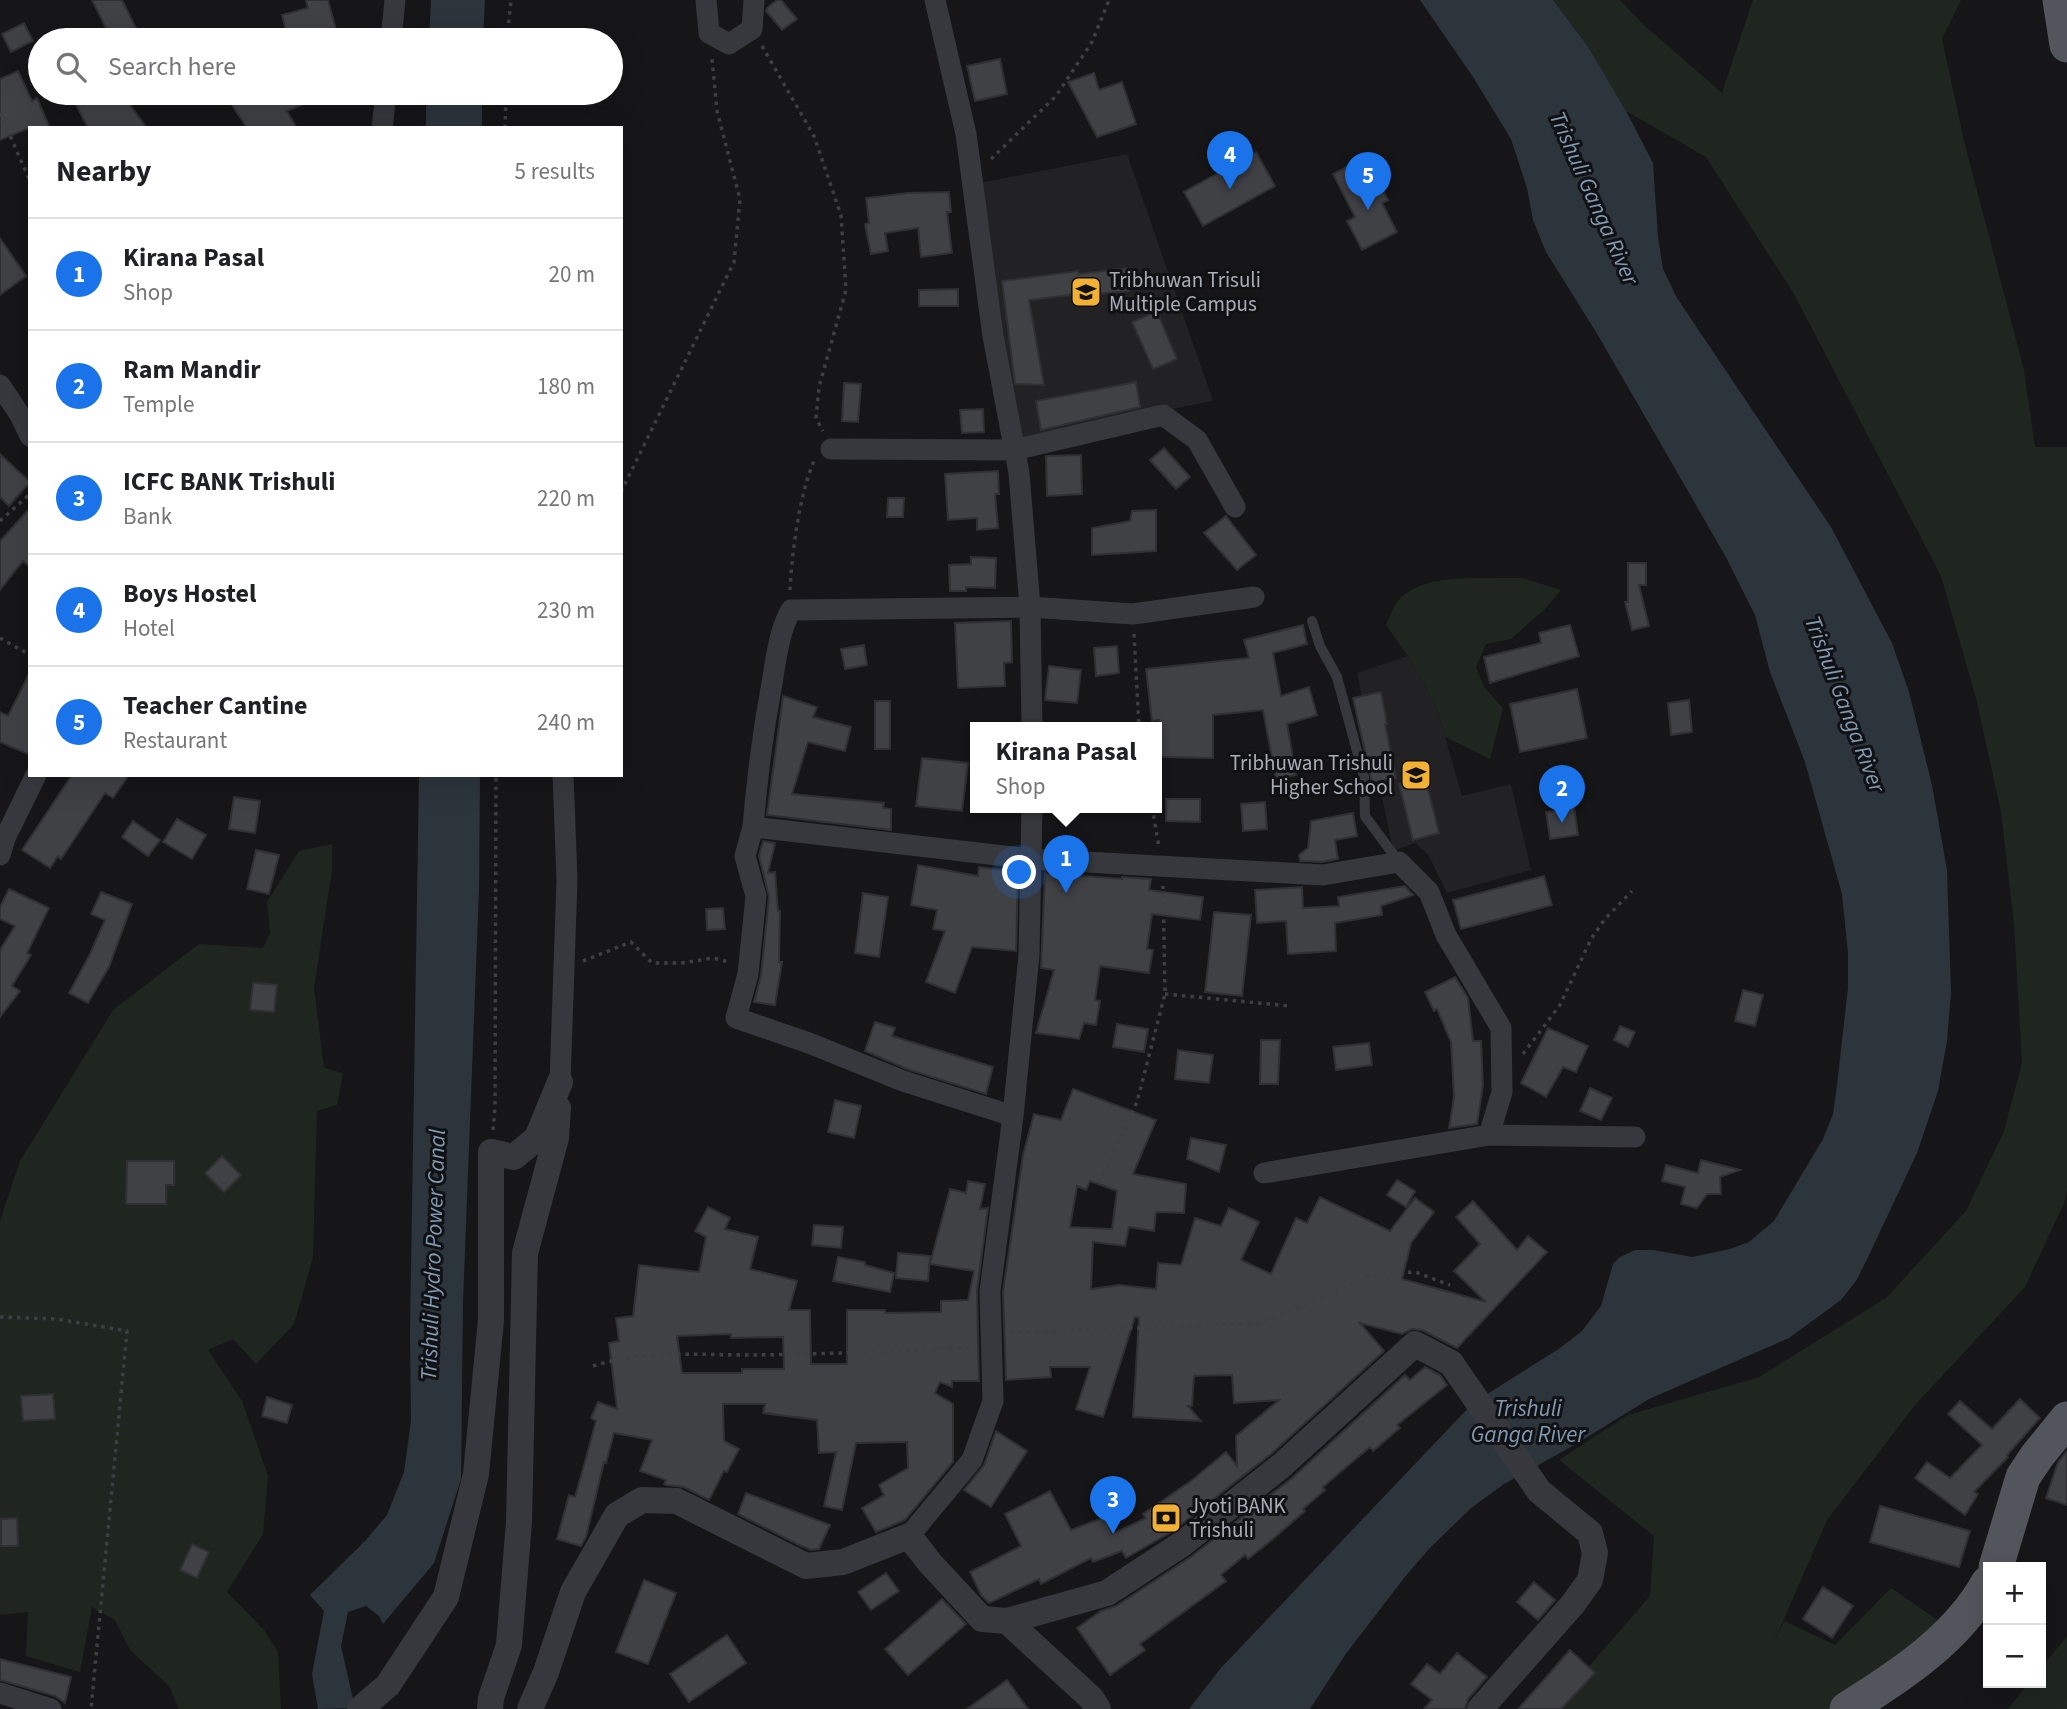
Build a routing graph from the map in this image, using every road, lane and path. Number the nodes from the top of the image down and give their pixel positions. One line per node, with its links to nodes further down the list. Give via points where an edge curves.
1 (395, 0): 8 (street)
2 (511, 0): 9 (path)
3 (706, 0): 11 (street)
4 (754, 0): 10 (street)
5 (935, 0): 19 (street)
6 (1109, 0): 19 (path, via 1093,42 1056,96)
7 (2060, 0): 12 (main road)
8 (392, 28)
9 (508, 28)
10 (752, 29): 11 (street, via 729,44); 22 (path, via 814,136 841,215 846,290 819,387 816,418)
11 (709, 33): 24 (path, via 717,111 740,199 734,262)
12 (2067, 45)
13 (385, 105): 16 (street)
14 (506, 105): 17 (path)
15 (0, 113): 18 (path)
16 (382, 126)
17 (505, 126)
18 (28, 176)
19 (972, 176): 23 (street)
20 (0, 385): 21 (street)
21 (28, 432)
22 (828, 442): 23 (street); 30 (path, via 807,477 790,588)
23 (1014, 450): 26 (street, via 1163,415 1197,440); 29 (street)
24 (623, 488)
25 (28, 496): 27 (path)
26 (1235, 507)
27 (0, 521)
28 (1254, 597): 31 (street)
29 (1030, 607): 30 (street); 31 (street); 35 (street)
30 (791, 610): 44 (street, via 758,759)
31 (1132, 614): 36 (path)
32 (1312, 621): 47 (lane, via 1337,677 1364,777 1365,816)
33 (0, 638): 34 (path)
34 (28, 654)
35 (1032, 722)
36 (1139, 722)
37 (35, 777): 40 (street)
38 (496, 777): 59 (path)
39 (563, 777): 51 (street)
40 (26, 796): 43 (street); 45 (street)
41 (1032, 813): 46 (street)
42 (1153, 813): 48 (path)
43 (0, 819)
44 (753, 827): 46 (street); 50 (street, via 745,856 756,896)
45 (0, 855)
46 (1031, 859): 48 (street); 56 (street, via 1029,955)
47 (1399, 862): 48 (street, via 1323,875); 54 (street, via 1429,892 1446,935 1500,1028)
48 (1162, 866): 52 (path)
49 (1632, 891): 54 (path, via 1591,939 1560,1005)
50 (749, 961): 51 (path, via 713,958 652,963 631,942 576,963); 56 (street, via 736,1018 903,1081)
51 (564, 973): 55 (street)
52 (1165, 994): 53 (path); 61 (path, via 1137,1102)
53 (1290, 1006)
54 (1502, 1080): 57 (street, via 1503,1092)
55 (560, 1082): 59 (street, via 537,1138 514,1157); 76 (street, via 556,1138 525,1253 518,1536 509,1645)
56 (1013, 1116): 64 (street, via 990,1291)
57 (1489, 1135): 58 (street); 60 (street)
58 (1635, 1137)
59 (491, 1152): 75 (street, via 491,1320 476,1474 446,1597 388,1685)
60 (1264, 1173)
61 (1099, 1183)
62 (1450, 1284): 64 (path, via 1415,1272 1387,1273 1367,1277 1260,1323)
63 (0, 1317): 74 (path, via 57,1319 127,1331)
64 (991, 1340): 65 (path, via 832,1353 645,1356); 67 (street, via 993,1401 972,1460)
65 (593, 1366)
66 (2067, 1419): 68 (main road, via 2024,1477)
67 (909, 1536): 70 (street, via 982,1619); 77 (street, via 843,1562 806,1566 677,1501 642,1500 617,1515 573,1592)
68 (1998, 1562)
69 (1983, 1592): 79 (main road, via 1941,1642)
70 (1007, 1621): 72 (street); 78 (street, via 1107,1593 1182,1545 1281,1466 1415,1344 1451,1363 1539,1490 1590,1532 1595,1553 1590,1580 1573,1604)
71 (0, 1693): 73 (street)
72 (1094, 1703)
73 (51, 1709)
74 (91, 1709)
75 (360, 1709)
76 (489, 1709)
77 (530, 1709)
78 (1479, 1709)
79 (1847, 1709)

